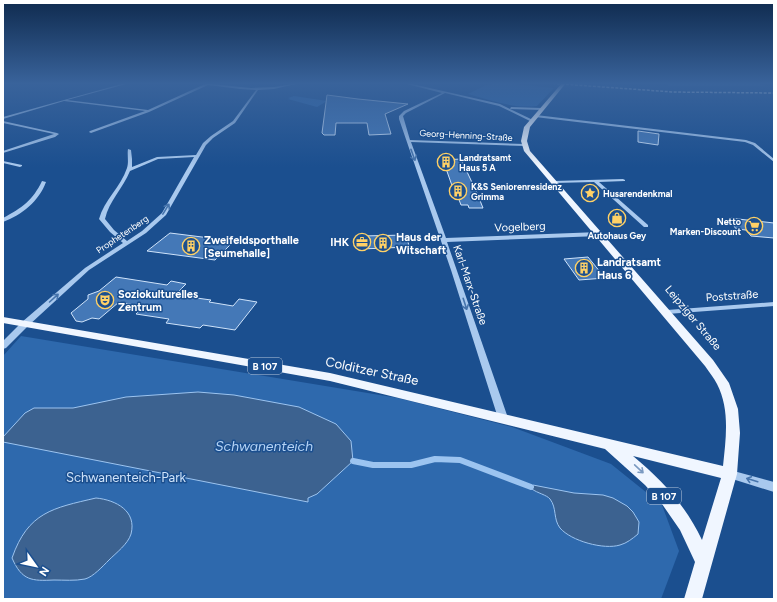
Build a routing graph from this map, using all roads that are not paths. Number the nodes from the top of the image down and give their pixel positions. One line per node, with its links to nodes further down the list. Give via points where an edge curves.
1 (27, 111): 8 (street)
2 (148, 111): 11 (street)
3 (242, 111): 16 (street, Prophetenberg, via 239,117 212,136)
4 (408, 111): 12 (street, Karl-Marx-Straße, via 401,116)
5 (512, 111): 9 (street)
6 (540, 111): 7 (main road)
7 (536, 116): 9 (main road); 17 (street, via 751,142)
8 (3, 118)
9 (532, 121): 13 (main road, via 524,134)
10 (3, 122): 15 (street, via 57,134)
11 (91, 132)
12 (408, 141): 13 (street, Georg-Henning-Straße); 28 (street, Karl-Marx-Straße, one-way to 28)
13 (524, 146): 24 (main road, Leipziger Straße)
14 (129, 150): 20 (street)
15 (3, 152)
16 (197, 156): 20 (street, via 157,158); 29 (street, Prophetenberg, one-way to 16, via 144,232 164,214)
17 (774, 161)
18 (3, 162): 19 (street)
19 (20, 166)
20 (129, 170): 29 (street, via 104,211 102,219)
21 (623, 180): 22 (street)
22 (595, 181): 24 (street); 26 (street)
23 (44, 182): 25 (street, via 42,190 33,200)
24 (554, 182): 27 (main road, Leipziger Straße)
25 (3, 220)
26 (646, 226)
27 (599, 234): 28 (street, Vogelberg); 31 (main road, Leipziger Straße)
28 (443, 240): 36 (street, Karl-Marx-Straße, one-way to 36)
29 (126, 243): 33 (street, Prophetenberg, one-way to 29, via 87,269)
30 (774, 304): 31 (street, Poststraße)
31 (667, 312): 38 (main road, Leipziger Straße, via 710,363 723,383 732,410)
32 (3, 320): 33 (main road, Colditzer Straße / B 107)
33 (25, 324): 34 (street, Prophetenberg); 36 (main road, Colditzer Straße / B 107, via 330,377)
34 (7, 337): 35 (street, Prophetenberg)
35 (3, 346)
36 (503, 418): 37 (main road, Colditzer Straße / B 107)
37 (608, 445): 38 (main road, Colditzer Straße / B 107); 40 (main road, B 107, one-way to 40, via 638,468 668,500 682,520)
38 (730, 474): 39 (street, one-way to 38); 40 (main road, Leipziger Straße)
39 (774, 487)
40 (704, 562): 41 (main road, Leipziger Straße)
41 (693, 599)

